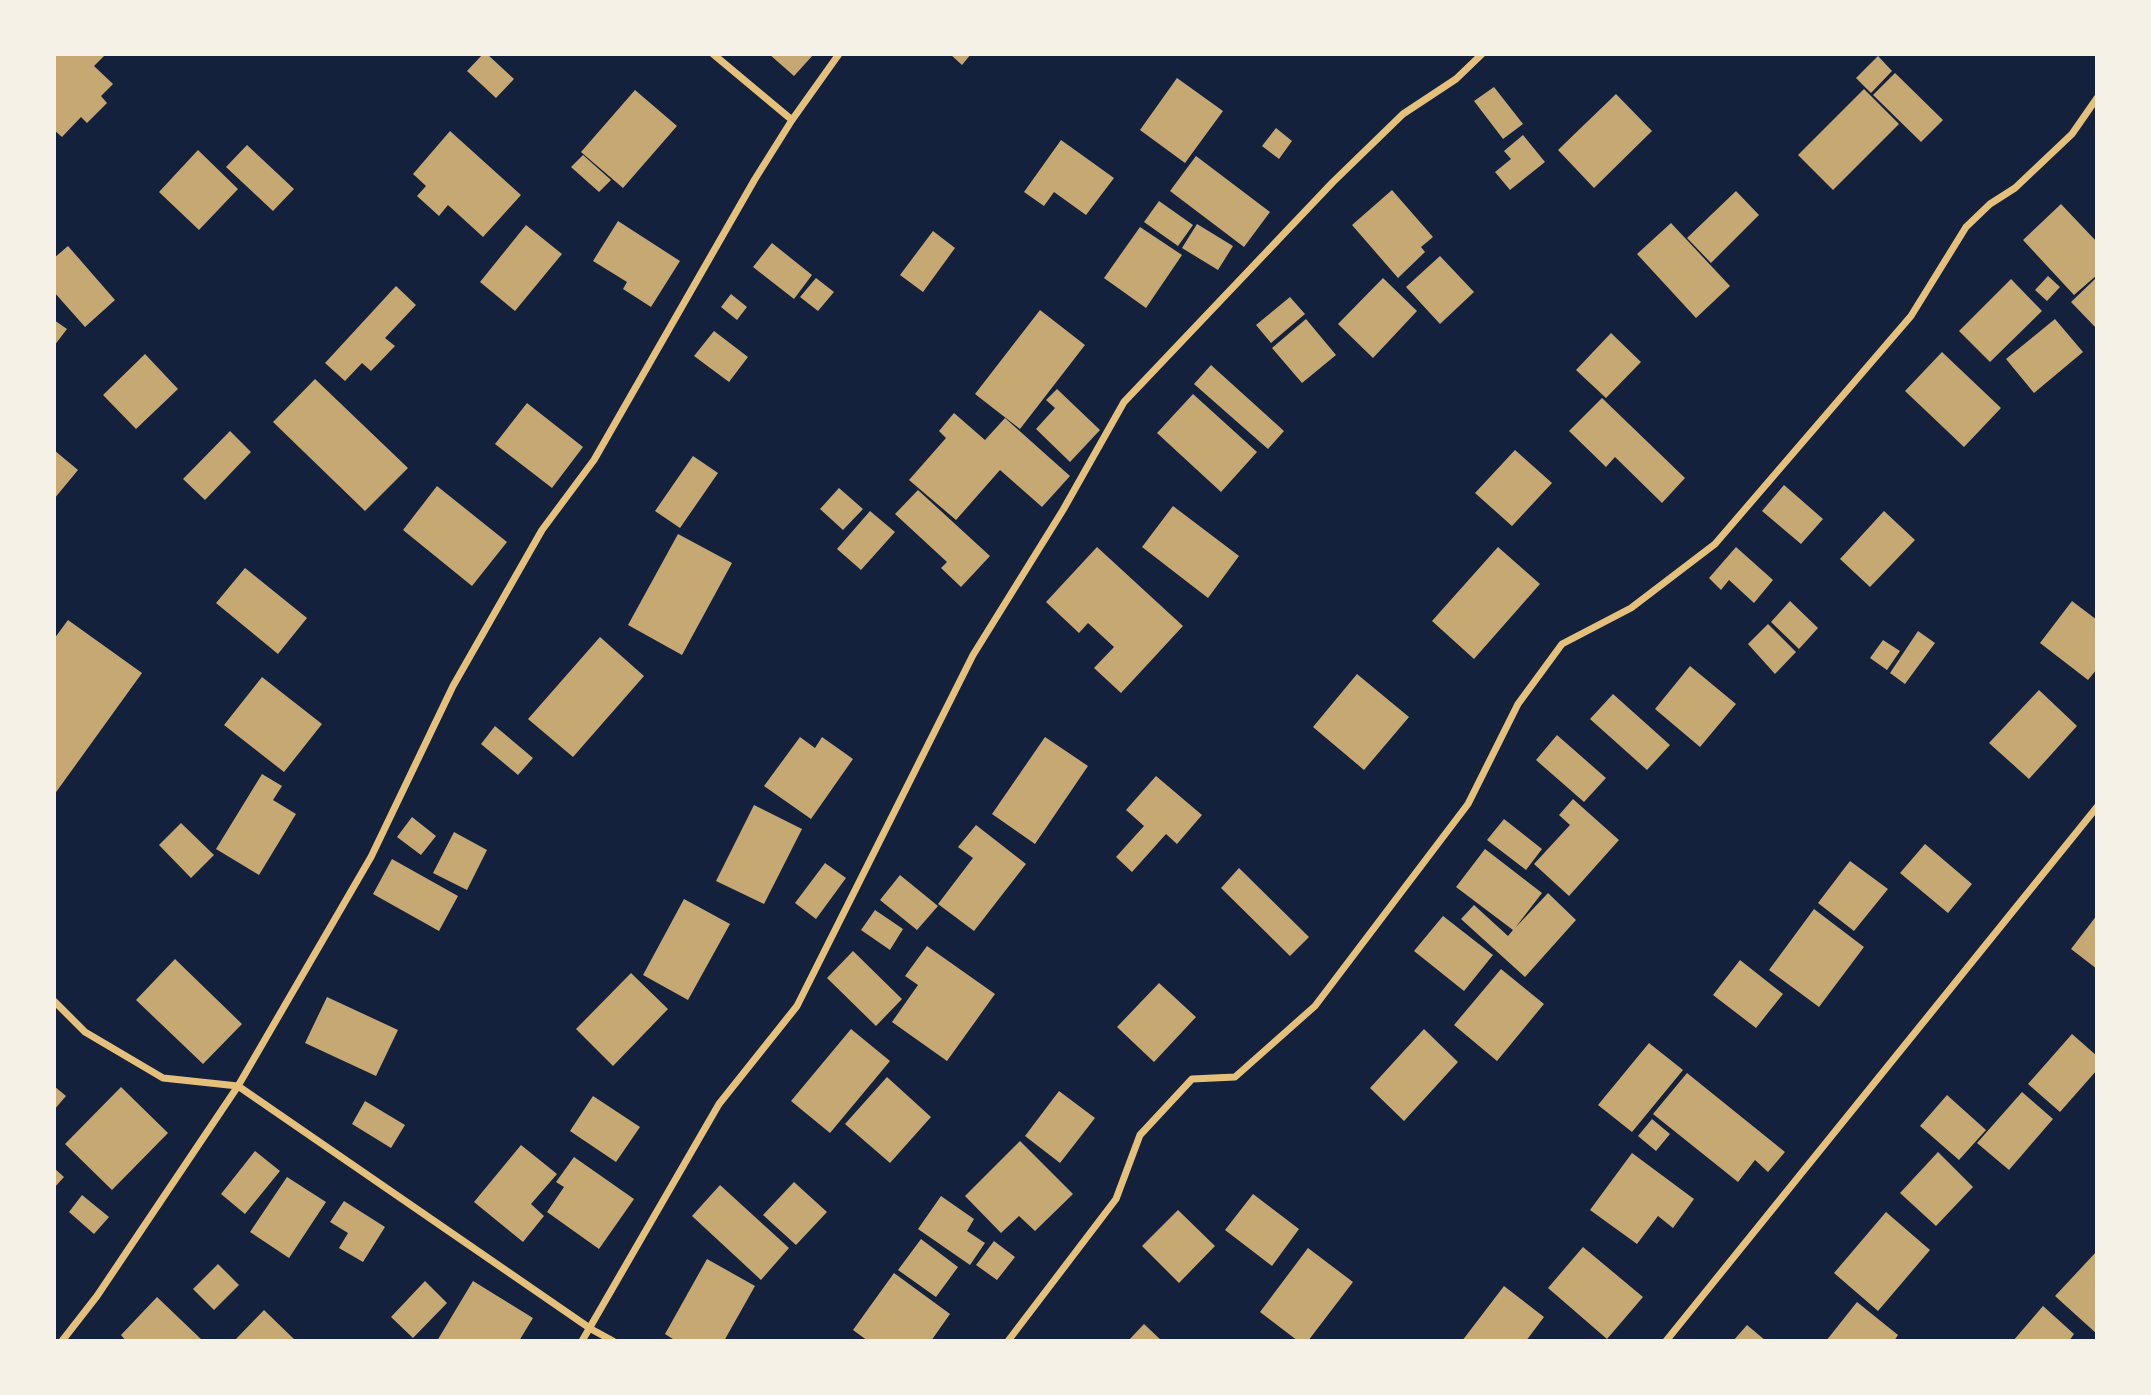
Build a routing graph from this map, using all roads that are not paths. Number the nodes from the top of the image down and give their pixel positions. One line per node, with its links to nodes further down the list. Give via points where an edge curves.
1 (713, 54): 5 (street)
2 (839, 54): 5 (street)
3 (1482, 54): 9 (street, via 1456,79 1404,114 1333,182 1124,402 973,655 797,1006 719,1104)
4 (2097, 98): 13 (street, via 2072,134 1966,227 1911,316 1715,544 1631,608 1562,644 1518,704 1468,804 1315,1006 1235,1077 1192,1079 1140,1135 1116,1199)
5 (792, 120): 8 (street, via 594,460 535,542 453,686 371,857)
6 (2097, 807): 14 (street)
7 (54, 1001): 8 (street, via 85,1032 163,1078)
8 (238, 1086): 9 (street); 10 (street)
9 (591, 1329): 11 (street); 12 (street)
10 (62, 1341)
11 (582, 1341)
12 (613, 1341)
13 (1008, 1341)
14 (1666, 1341)

